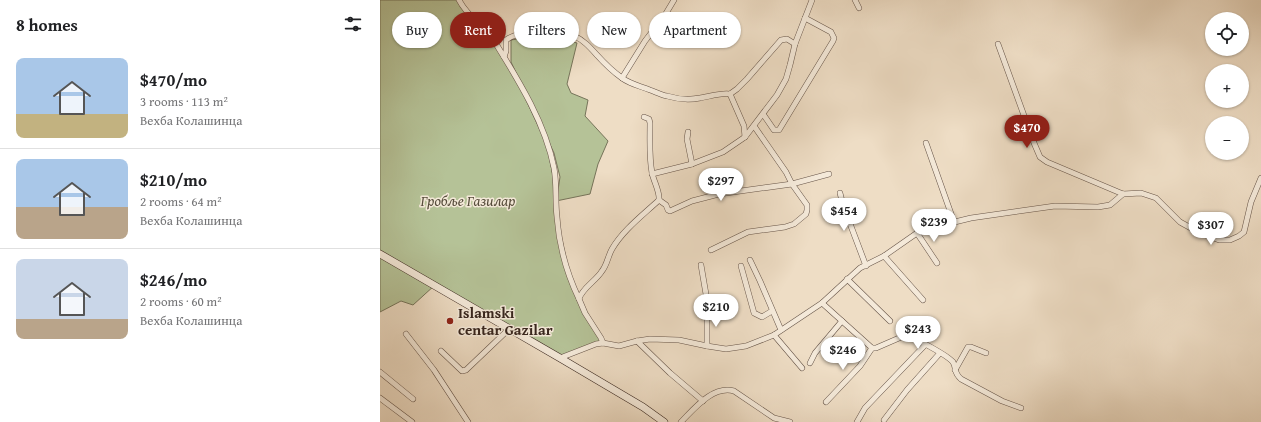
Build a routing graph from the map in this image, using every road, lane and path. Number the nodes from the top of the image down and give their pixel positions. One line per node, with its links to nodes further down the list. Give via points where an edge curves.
1 (459, 0): 9 (street, via 469,15 489,34)
2 (674, 0): 10 (street)
3 (812, 0): 6 (street)
4 (855, 0): 5 (street)
5 (859, 8)
6 (805, 18): 7 (street); 12 (street, via 831,32 833,41 779,130 774,130)
7 (795, 44): 11 (street, via 787,39 781,40 748,79); 12 (street, via 786,79)
8 (998, 44): 24 (street, via 1040,157)
9 (504, 57): 10 (street, via 506,40 514,36 538,32 567,33 582,40); 37 (street, via 531,106 552,158 560,241)
10 (622, 78): 11 (street, via 668,97 691,99)
11 (730, 94): 16 (street)
12 (763, 114): 14 (street)
13 (644, 116): 19 (street, via 650,123)
14 (754, 126): 16 (street); 22 (street)
15 (688, 132): 18 (street)
16 (746, 137): 18 (street, via 723,152)
17 (926, 143): 26 (street)
18 (692, 164): 19 (street)
19 (652, 174): 25 (street)
20 (829, 174): 22 (street)
21 (1261, 178): 24 (street, via 1251,202 1244,232 1230,240 1219,240 1180,222 1156,198 1141,193)
22 (792, 184): 25 (street, via 719,194 692,201 670,211); 28 (street, via 807,205 806,214 802,218 785,227 748,232)
23 (840, 193): 35 (street)
24 (1123, 194): 26 (street, via 1110,205 1098,207 1055,206)
25 (659, 200): 37 (street, via 617,242 603,270)
26 (954, 222): 27 (street)
27 (917, 233): 30 (street); 32 (street)
28 (711, 250)
29 (380, 254): 43 (main road)
30 (884, 256): 35 (street); 38 (street)
31 (750, 260): 40 (street)
32 (937, 263)
33 (701, 265): 50 (street, via 707,300)
34 (741, 266): 40 (street, via 754,313 762,317)
35 (866, 266): 36 (street)
36 (847, 279): 39 (street); 42 (street)
37 (579, 299): 48 (street)
38 (923, 300)
39 (822, 303): 41 (street); 44 (street)
40 (772, 311): 44 (street)
41 (842, 321): 51 (street); 56 (street)
42 (890, 321)
43 (509, 329): 52 (street, via 466,370 462,371); 55 (main road)
44 (781, 330): 46 (street)
45 (406, 334): 67 (street, via 434,370)
46 (774, 335): 50 (street, via 736,348); 57 (street)
47 (637, 341): 48 (street, via 616,346); 50 (street, via 672,339); 62 (street)
48 (603, 343): 55 (street)
49 (925, 345): 51 (street, via 906,335); 53 (street); 71 (street, via 866,408)
50 (707, 346)
51 (872, 348): 63 (street, via 860,366)
52 (441, 351)
53 (940, 353): 58 (street, via 949,358); 65 (street)
54 (986, 353): 58 (street, via 968,347)
55 (560, 358): 68 (main road)
56 (810, 362)
57 (802, 368)
58 (955, 370): 64 (street, via 960,379)
59 (380, 372): 61 (street)
60 (380, 398): 66 (street)
61 (413, 399)
62 (703, 401): 69 (street); 70 (street, via 717,393 732,390 774,418)
63 (826, 402)
64 (1021, 408)
65 (884, 420)
66 (412, 422)
67 (468, 422)
68 (664, 422)
69 (681, 422)
70 (790, 422)
71 (857, 422)

